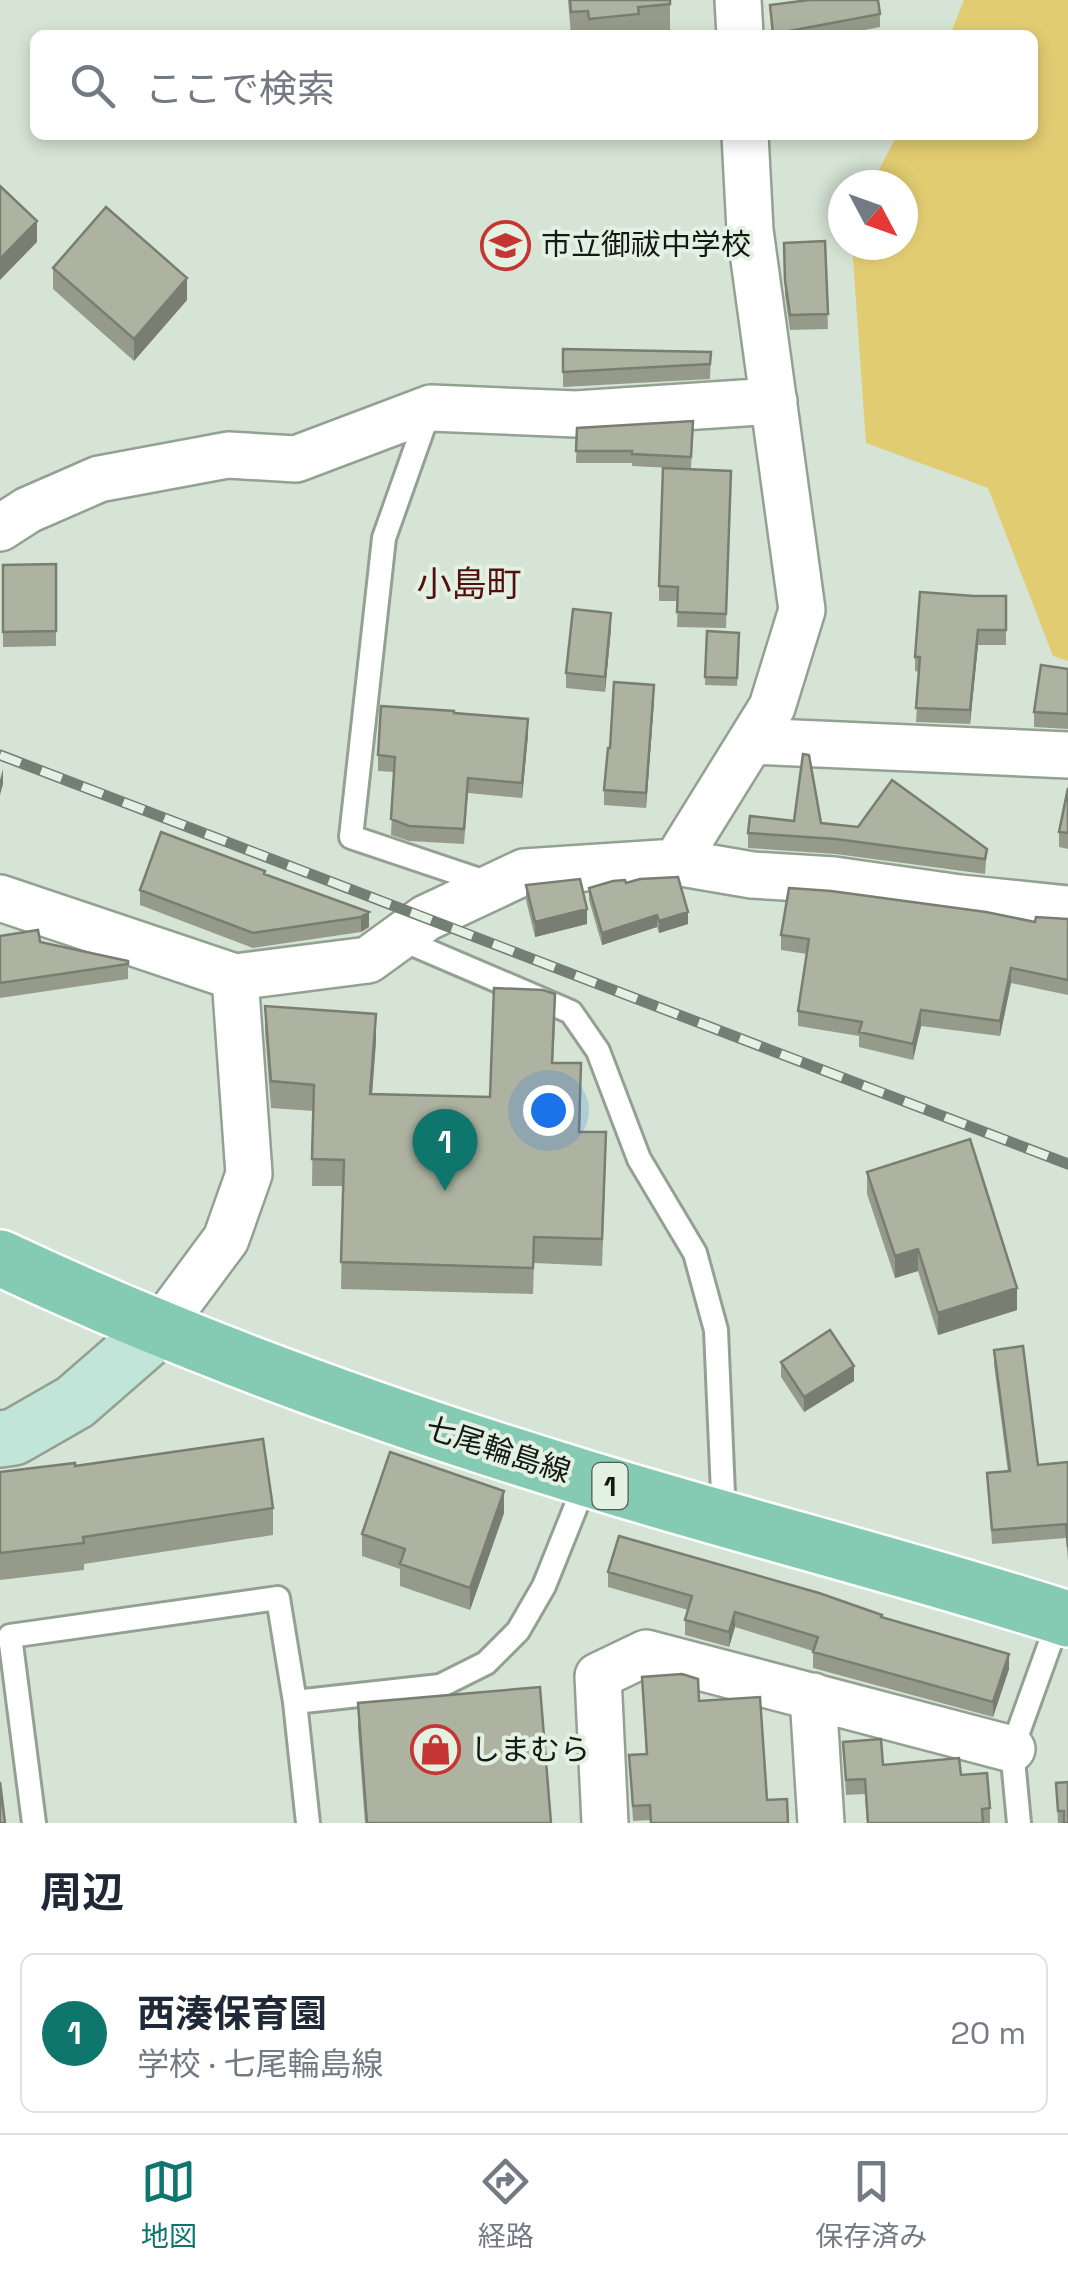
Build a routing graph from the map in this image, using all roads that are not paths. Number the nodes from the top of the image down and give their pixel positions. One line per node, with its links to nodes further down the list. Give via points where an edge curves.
1 (738, 0): 2 (street)
2 (740, 30)
3 (745, 140): 4 (street, via 750,230)
4 (774, 401): 5 (street, via 576,414); 7 (street, via 802,610 772,707)
5 (430, 408): 6 (street, via 296,459 228,455 100,479); 10 (lane, via 384,538 351,837)
6 (0, 528)
7 (751, 741): 8 (street); 9 (street)
8 (1068, 755)
9 (676, 862): 10 (street, via 524,872); 12 (street)
10 (495, 885): 13 (street)
11 (0, 898): 14 (street)
12 (1068, 909)
13 (398, 938): 14 (street, via 368,960); 19 (lane, via 570,1012 598,1051 640,1159 695,1253 716,1330)
14 (235, 977): 16 (street, via 249,1174 226,1239)
15 (0, 1258): 16 (main road, 七尾輪島線 / 1)
16 (160, 1328): 17 (street, via 75,1402); 18 (main road, 七尾輪島線 / 1)
17 (0, 1439)
18 (587, 1479): 19 (main road, 七尾輪島線 / 1); 22 (lane, via 544,1586 518,1631 486,1663 440,1686)
19 (724, 1518): 20 (main road, 七尾輪島線 / 1)
20 (1064, 1617): 23 (lane)
21 (813, 1696): 23 (street); 26 (street, via 646,1652 598,1676); 27 (street)
22 (295, 1702): 24 (lane, via 278,1598 10,1636); 25 (lane)
23 (1012, 1748): 28 (lane)
24 (34, 1823)
25 (308, 1823)
26 (605, 1823)
27 (820, 1823)
28 (1018, 1823)

